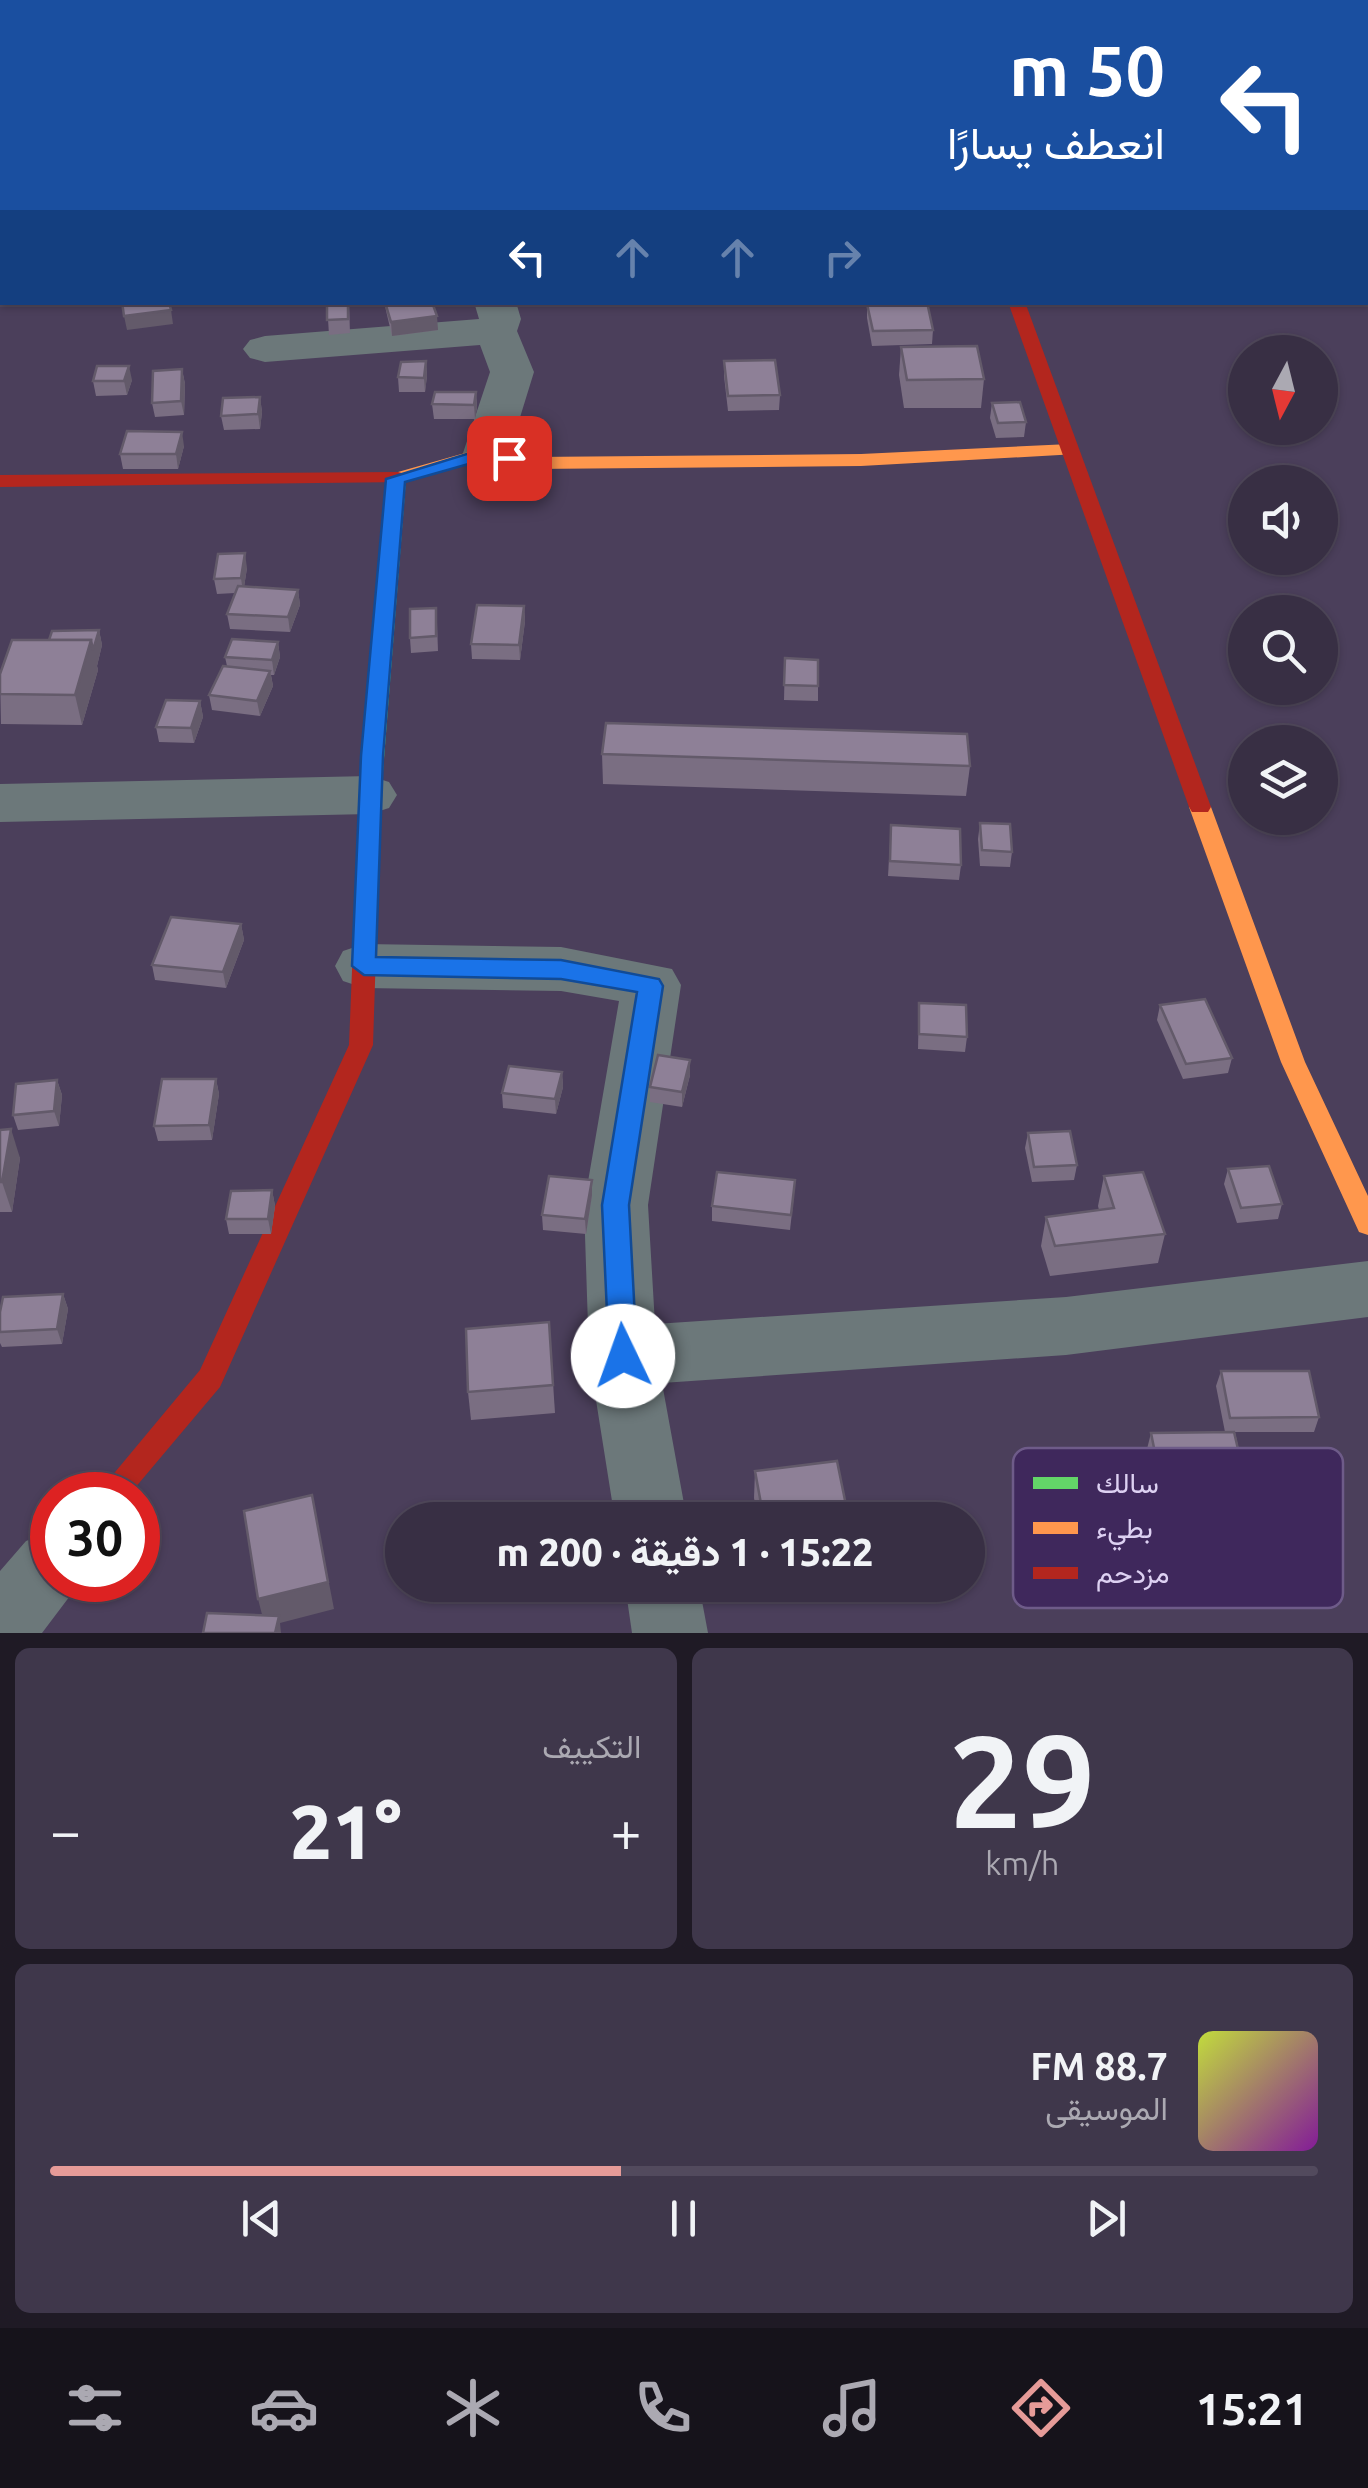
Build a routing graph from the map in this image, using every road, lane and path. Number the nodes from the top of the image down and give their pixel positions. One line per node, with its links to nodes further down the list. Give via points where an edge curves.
1 (1017, 305): 4 (street)
2 (496, 317): 3 (street); 5 (street, via 512,372)
3 (265, 349)
4 (1070, 450): 5 (street, via 532,463); 11 (street, via 1293,1062)
5 (486, 453): 6 (street)
6 (396, 479): 7 (street); 8 (street)
7 (0, 481)
8 (370, 796): 9 (street); 10 (street)
9 (0, 803)
10 (364, 966): 13 (street, via 561,970 651,986 616,1205); 14 (street, via 360,1046 210,1378)
11 (1368, 1224)
12 (1368, 1288): 13 (street, via 1066,1326)
13 (623, 1356): 15 (street)
14 (130, 1472)
15 (648, 1502)
16 (30, 1591): 18 (street)
17 (665, 1602): 19 (street)
18 (0, 1627)
19 (670, 1633)

